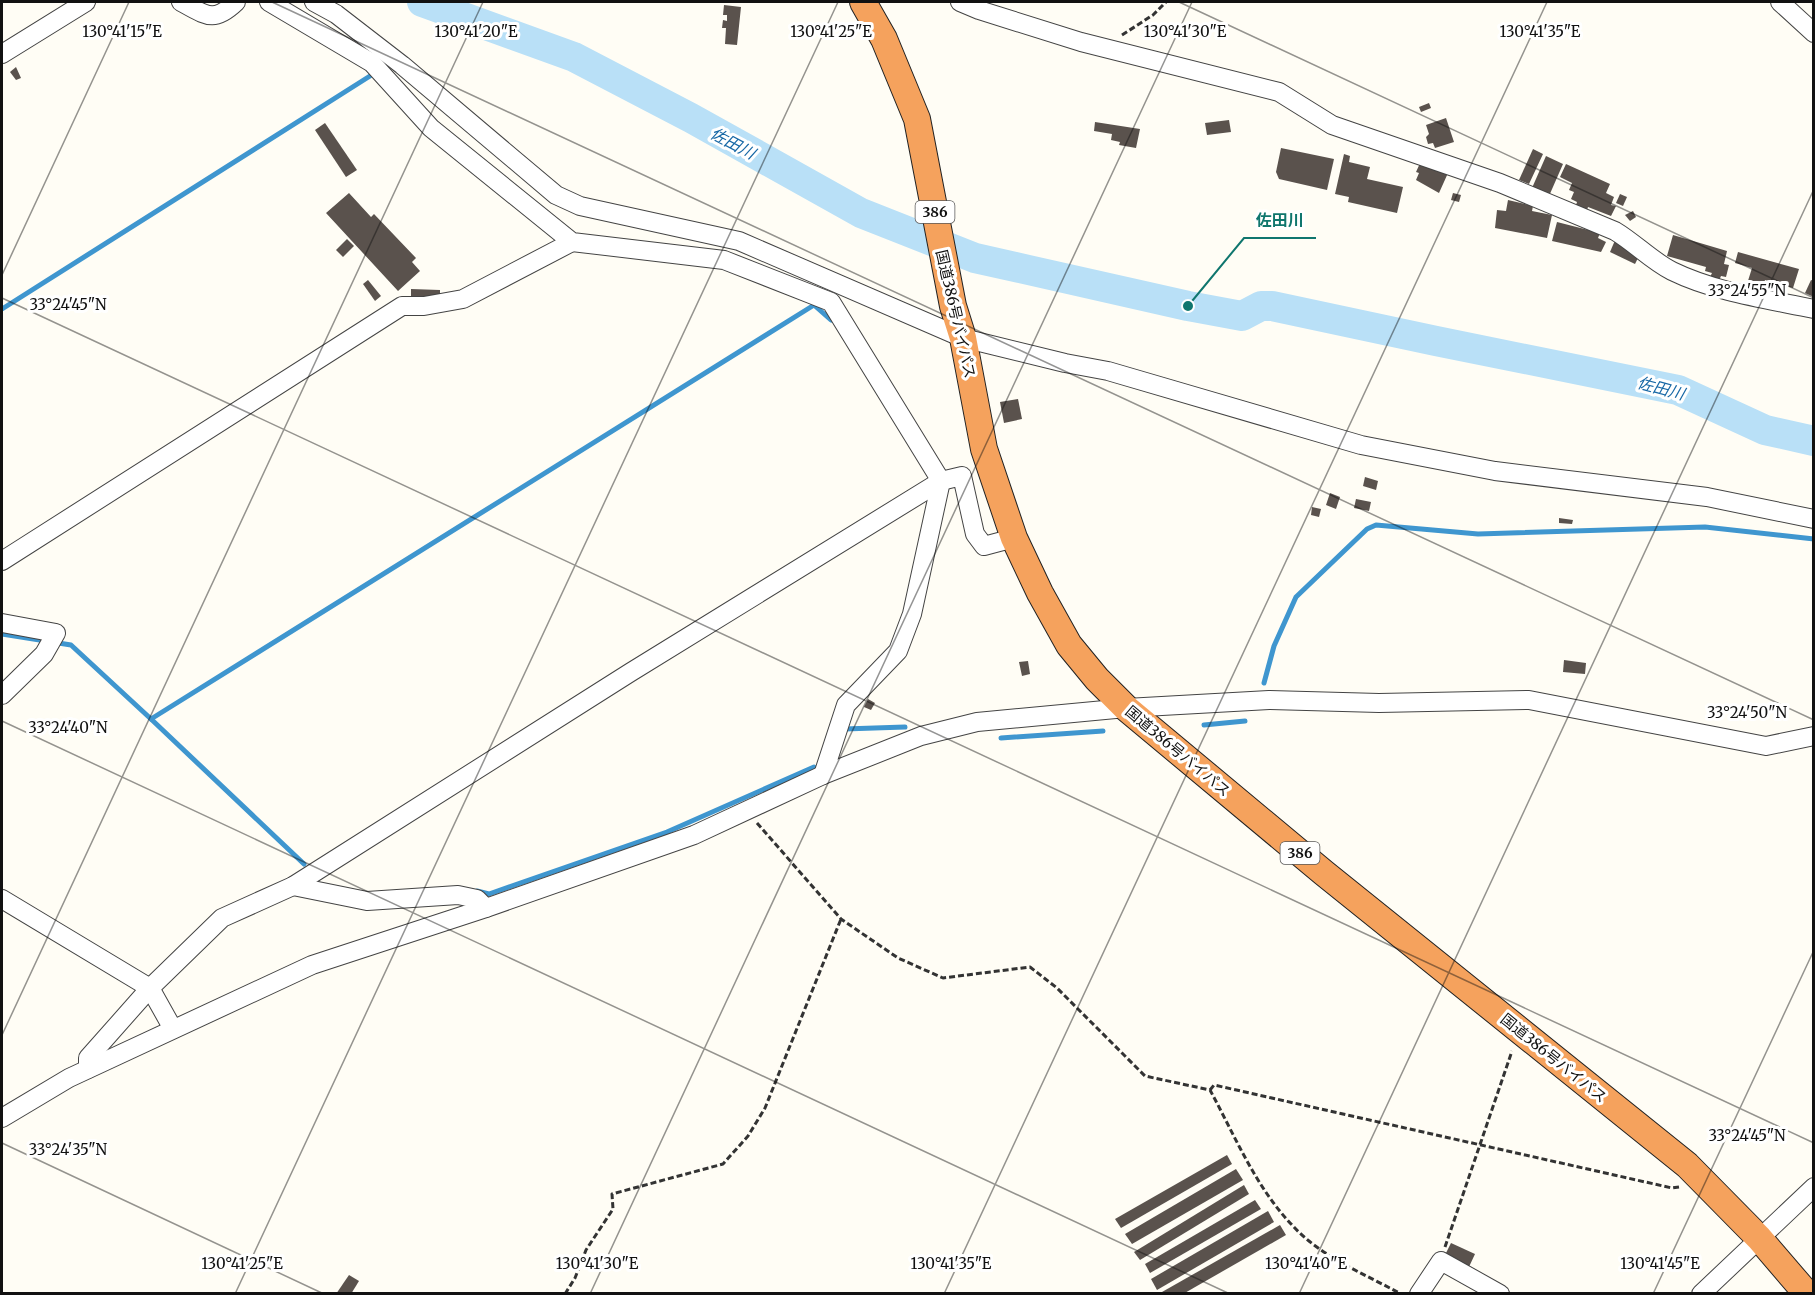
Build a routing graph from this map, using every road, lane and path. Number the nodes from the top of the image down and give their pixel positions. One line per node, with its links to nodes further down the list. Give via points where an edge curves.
1 (86, 2): 12 (street)
2 (182, 2): 3 (street, via 207,16 224,13)
3 (236, 2)
4 (269, 2): 13 (street, via 372,63 431,128)
5 (314, 2): 15 (street, via 336,14 402,65 556,195 580,206 739,241)
6 (863, 2): 15 (highway, 国道386号バイパス / 386, via 884,39 917,118 953,306)
7 (960, 2): 11 (street)
8 (1166, 2): 11 (path)
9 (1780, 2): 10 (street)
10 (1814, 33)
11 (1103, 48): 14 (street, via 1279,92 1332,125 1500,183 1615,231 1668,269 1698,283)
12 (2, 54)
13 (572, 242): 16 (street, via 724,260 831,302); 19 (street, via 464,299 402,306)
14 (1814, 309)
15 (963, 338): 17 (street, via 1108,371 1361,445 1495,471 1707,497); 18 (highway, 国道386号バイパス / 386, via 984,449)
16 (941, 481): 18 (street, via 962,476 975,534 984,546); 24 (street, via 912,614 898,651 846,705); 26 (street)
17 (1814, 519)
18 (1014, 538): 22 (highway, 国道386号バイパス / 386, via 1069,645)
19 (2, 561)
20 (2, 623): 21 (street, via 56,633 45,652)
21 (2, 695)
22 (1126, 708): 23 (street, via 1269,700 1529,700 1766,746); 24 (street, via 977,722 921,736); 32 (highway, 国道386号バイパス / 386)
23 (1814, 736)
24 (823, 775): 25 (street)
25 (746, 811): 28 (street, via 694,835); 29 (path)
26 (293, 886): 28 (street, via 367,901 458,895 477,899); 30 (street, via 222,918)
27 (2, 899): 30 (street)
28 (486, 908): 31 (street, via 312,965)
29 (841, 919): 34 (path, via 898,958 943,978 1030,968 1057,988 1145,1076); 41 (path, via 765,1108 748,1136 723,1164 612,1194 613,1209 586,1250)
30 (150, 988): 31 (street); 33 (street, via 88,1058)
31 (173, 1029): 33 (street)
32 (1519, 1030): 36 (path); 37 (highway, 国道386号バイパス / 386)
33 (88, 1069): 35 (street)
34 (1210, 1090): 36 (path, via 1214,1085); 42 (path, via 1266,1195 1294,1228 1329,1254)
35 (2, 1118)
36 (1479, 1144): 37 (path, via 1672,1188); 40 (path)
37 (1708, 1186): 39 (highway, 国道386号バイパス / 386)
38 (1814, 1187): 39 (street)
39 (1759, 1238): 45 (street); 46 (highway, 国道386号バイパス / 386)
40 (1440, 1261): 43 (street); 44 (street)
41 (565, 1293)
42 (1401, 1293)
43 (1419, 1293)
44 (1500, 1293)
45 (1701, 1293)
46 (1807, 1293)

